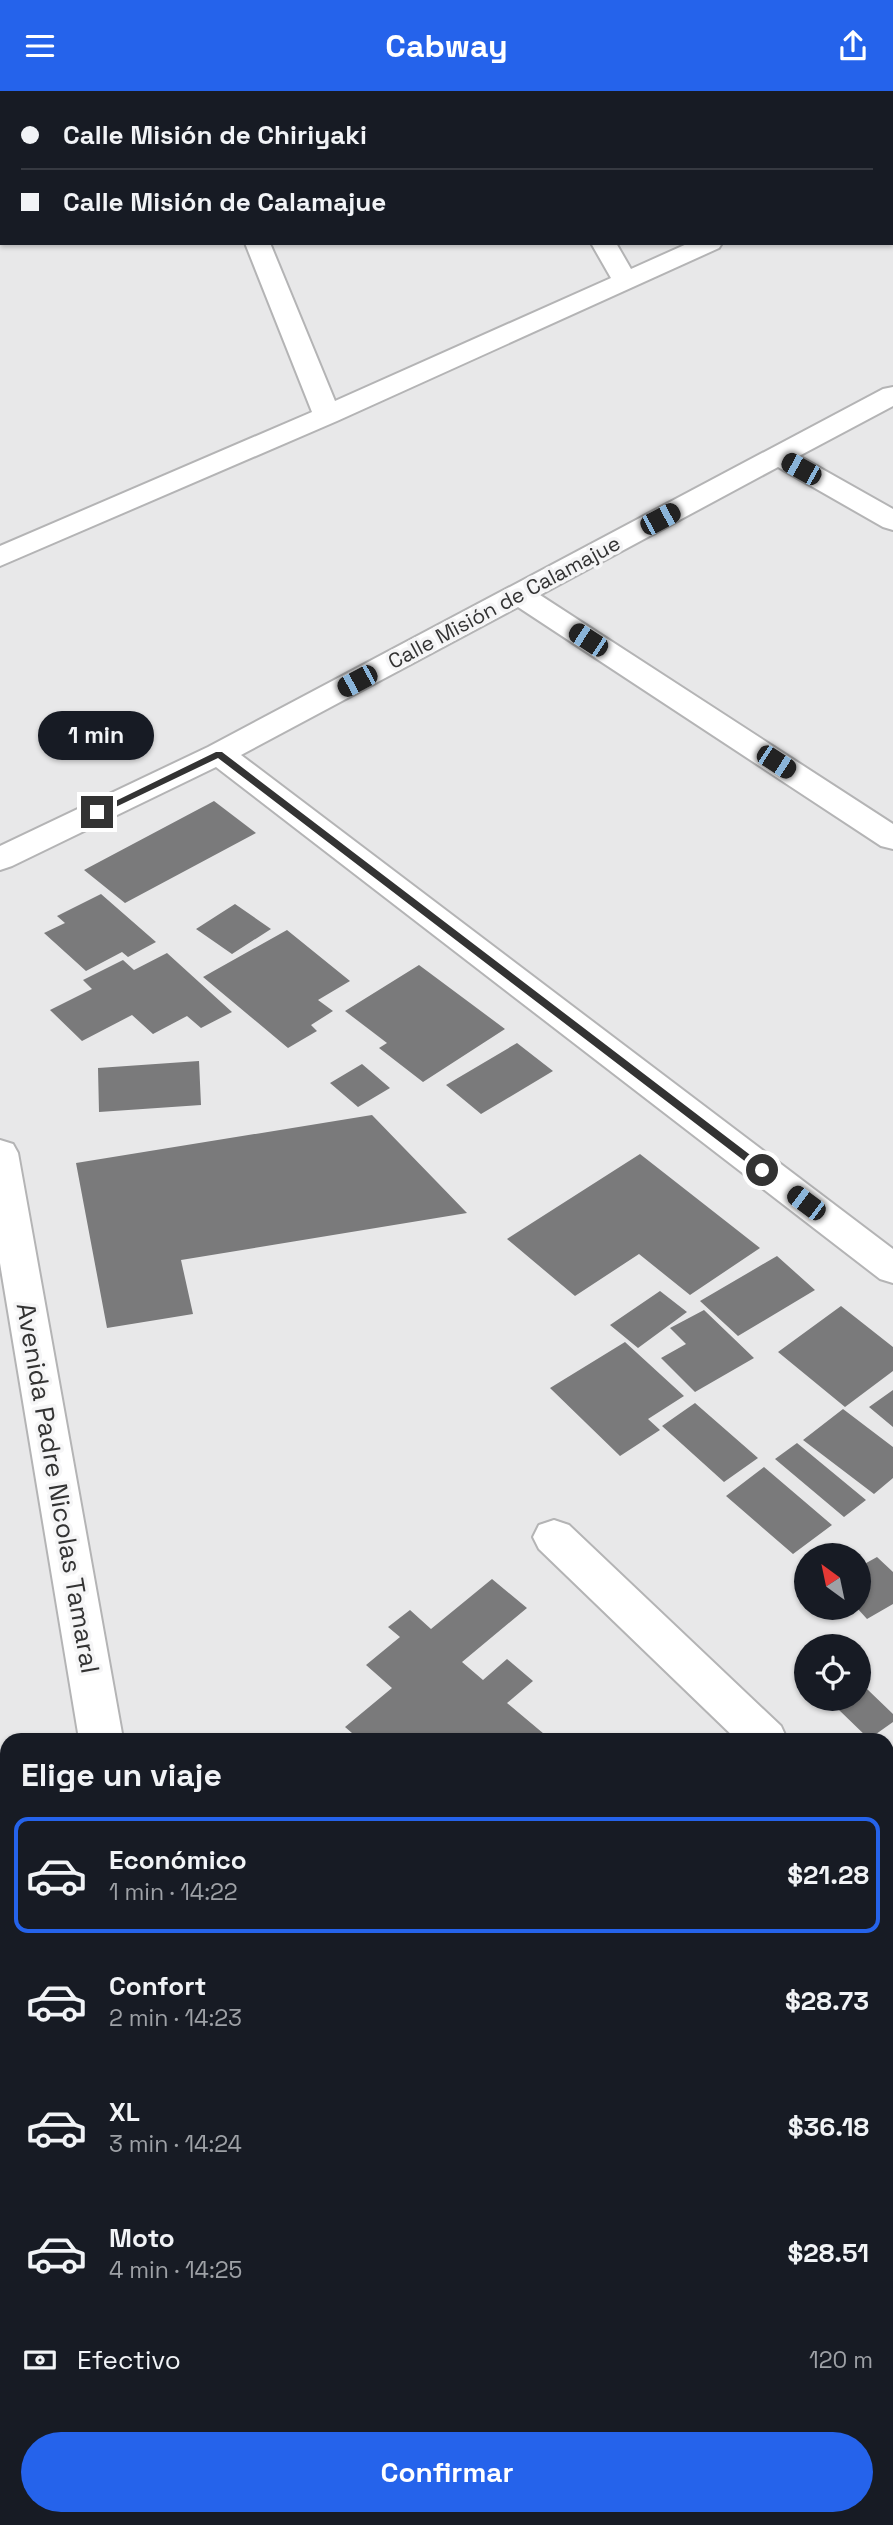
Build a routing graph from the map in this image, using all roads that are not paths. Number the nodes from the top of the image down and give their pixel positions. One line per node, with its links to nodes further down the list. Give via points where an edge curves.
1 (258, 245): 6 (street)
2 (604, 245): 4 (street)
3 (706, 245): 4 (street)
4 (625, 281): 6 (street)
5 (893, 395): 7 (street, Calle Misión de Calamajue)
6 (327, 415): 9 (street)
7 (778, 456): 8 (street); 10 (street, Calle Misión de Calamajue)
8 (893, 521)
9 (0, 557)
10 (518, 594): 11 (street, Calle Misión de Calamajue); 12 (street)
11 (219, 754): 13 (street, Calle Misión de Calamajue); 15 (street)
12 (893, 839)
13 (0, 859)
14 (0, 1153): 17 (street, Avenida Padre Nicolas Tamaral)
15 (893, 1269)
16 (554, 1537): 18 (street)
17 (100, 1733)
18 (759, 1733)

